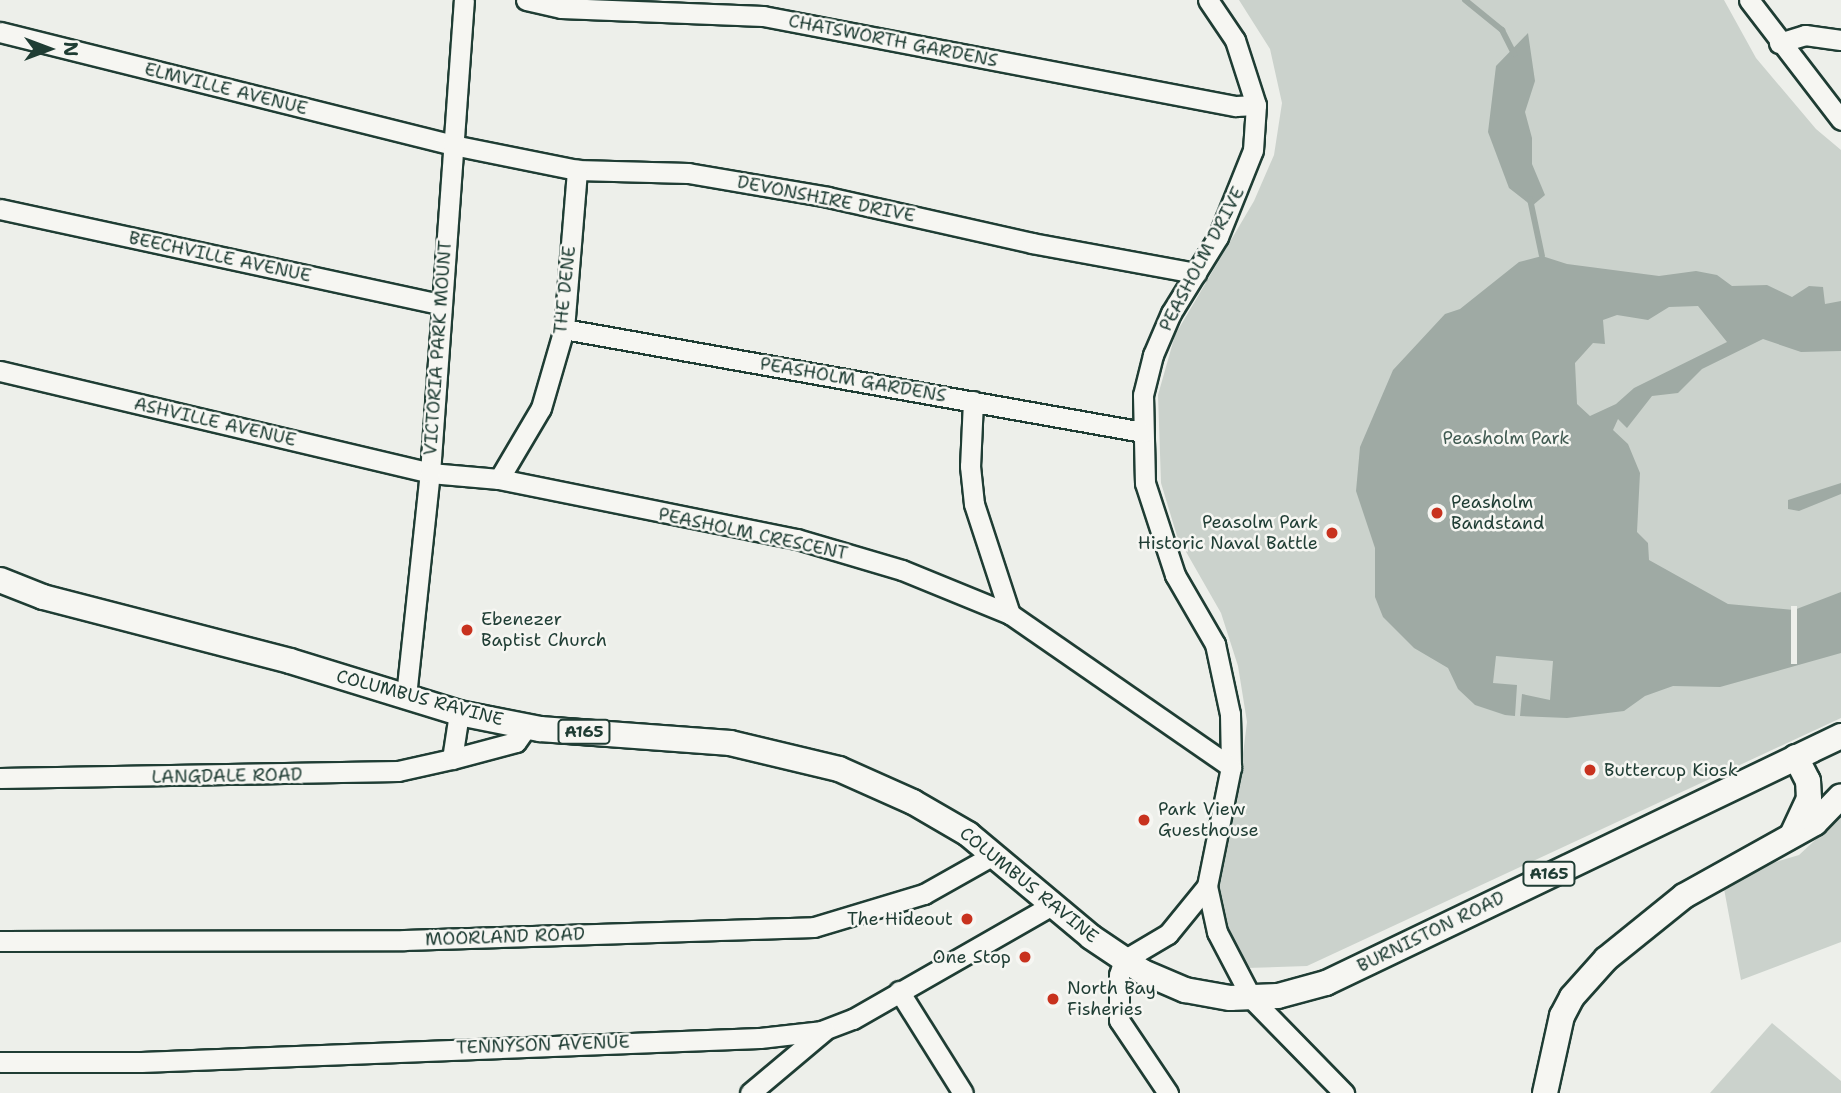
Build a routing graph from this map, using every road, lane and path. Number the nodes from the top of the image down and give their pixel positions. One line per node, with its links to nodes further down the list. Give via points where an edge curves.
1 (464, 0): 10 (street, VICTORIA PARK MOUNT)
2 (526, 0): 8 (street, CHATSWORTH GARDENS, via 561,8 762,16 1236,106)
3 (1208, 0): 8 (street, PEASHOLM DRIVE, via 1235,40)
4 (1749, 0): 7 (street)
5 (0, 32): 10 (street, ELMVILLE AVENUE)
6 (1841, 40): 7 (street, via 1805,35)
7 (1779, 43): 9 (street)
8 (1256, 105): 13 (street, PEASHOLM DRIVE, via 1253,150 1244,180)
9 (1841, 120)
10 (453, 145): 11 (street, DEVONSHIRE DRIVE); 14 (street, VICTORIA PARK MOUNT)
11 (577, 170): 13 (street, DEVONSHIRE DRIVE, via 688,173); 15 (street, THE DENE)
12 (0, 209): 14 (street, BEECHVILLE AVENUE)
13 (1196, 273): 18 (street, PEASHOLM DRIVE, via 1171,313 1153,355 1143,395)
14 (440, 304): 19 (street, VICTORIA PARK MOUNT)
15 (564, 328): 17 (street, PEASHOLM GARDENS); 20 (street, THE DENE, via 541,408)
16 (0, 371): 19 (street, ASHVILLE AVENUE)
17 (973, 401): 18 (street, PEASHOLM GARDENS); 22 (street, via 970,466 974,504)
18 (1143, 432): 29 (street, PEASHOLM DRIVE, via 1145,483 1156,524 1175,575 1204,622 1220,664 1230,714)
19 (430, 473): 20 (street, PEASHOLM CRESCENT); 23 (street, VICTORIA PARK MOUNT)
20 (499, 479): 22 (street, PEASHOLM CRESCENT, via 797,539 902,570)
21 (0, 580): 23 (main road, COLUMBUS RAVINE / A165, via 43,597)
22 (1010, 614): 29 (street, PEASHOLM CRESCENT)
23 (406, 696): 24 (main road, COLUMBUS RAVINE / A165)
24 (459, 713): 25 (main road, COLUMBUS RAVINE / A165); 28 (street)
25 (527, 726): 28 (street, LANGDALE ROAD, via 516,742); 33 (main road, COLUMBUS RAVINE / A165, via 730,743 803,758 913,802)
26 (1841, 736): 27 (main road, BURNISTON ROAD / A165)
27 (1796, 757): 32 (main road, via 1808,781 1809,799); 39 (main road, BURNISTON ROAD / A165, via 1326,982)
28 (452, 759): 30 (street, LANGDALE ROAD, via 398,771)
29 (1231, 767): 34 (street, PEASHOLM DRIVE)
30 (0, 778)
31 (1841, 796): 32 (main road, via 1815,823)
32 (1790, 838): 46 (main road, via 1684,896 1606,959 1572,997 1562,1016)
33 (995, 854): 35 (main road, COLUMBUS RAVINE / A165); 36 (street, MOORLAND ROAD, via 924,894 814,927 404,940)
34 (1207, 887): 37 (street, PEASHOLM DRIVE, via 1168,934); 39 (street, PEASHOLM DRIVE, via 1217,932)
35 (1054, 904): 37 (main road, COLUMBUS RAVINE / A165); 38 (street, TENNYSON AVENUE)
36 (0, 941)
37 (1124, 960): 39 (main road, BURNISTON ROAD / A165, via 1185,990); 44 (street, via 1116,992 1119,1020)
38 (899, 991): 40 (street, TENNYSON AVENUE, via 853,1019); 43 (street)
39 (1252, 999): 45 (street, PEASHOLM DRIVE)
40 (827, 1028): 41 (street, TENNYSON AVENUE, via 760,1038 141,1062); 42 (street)
41 (0, 1062)
42 (750, 1093)
43 (963, 1093)
44 (1168, 1093)
45 (1344, 1093)
46 (1545, 1093)

